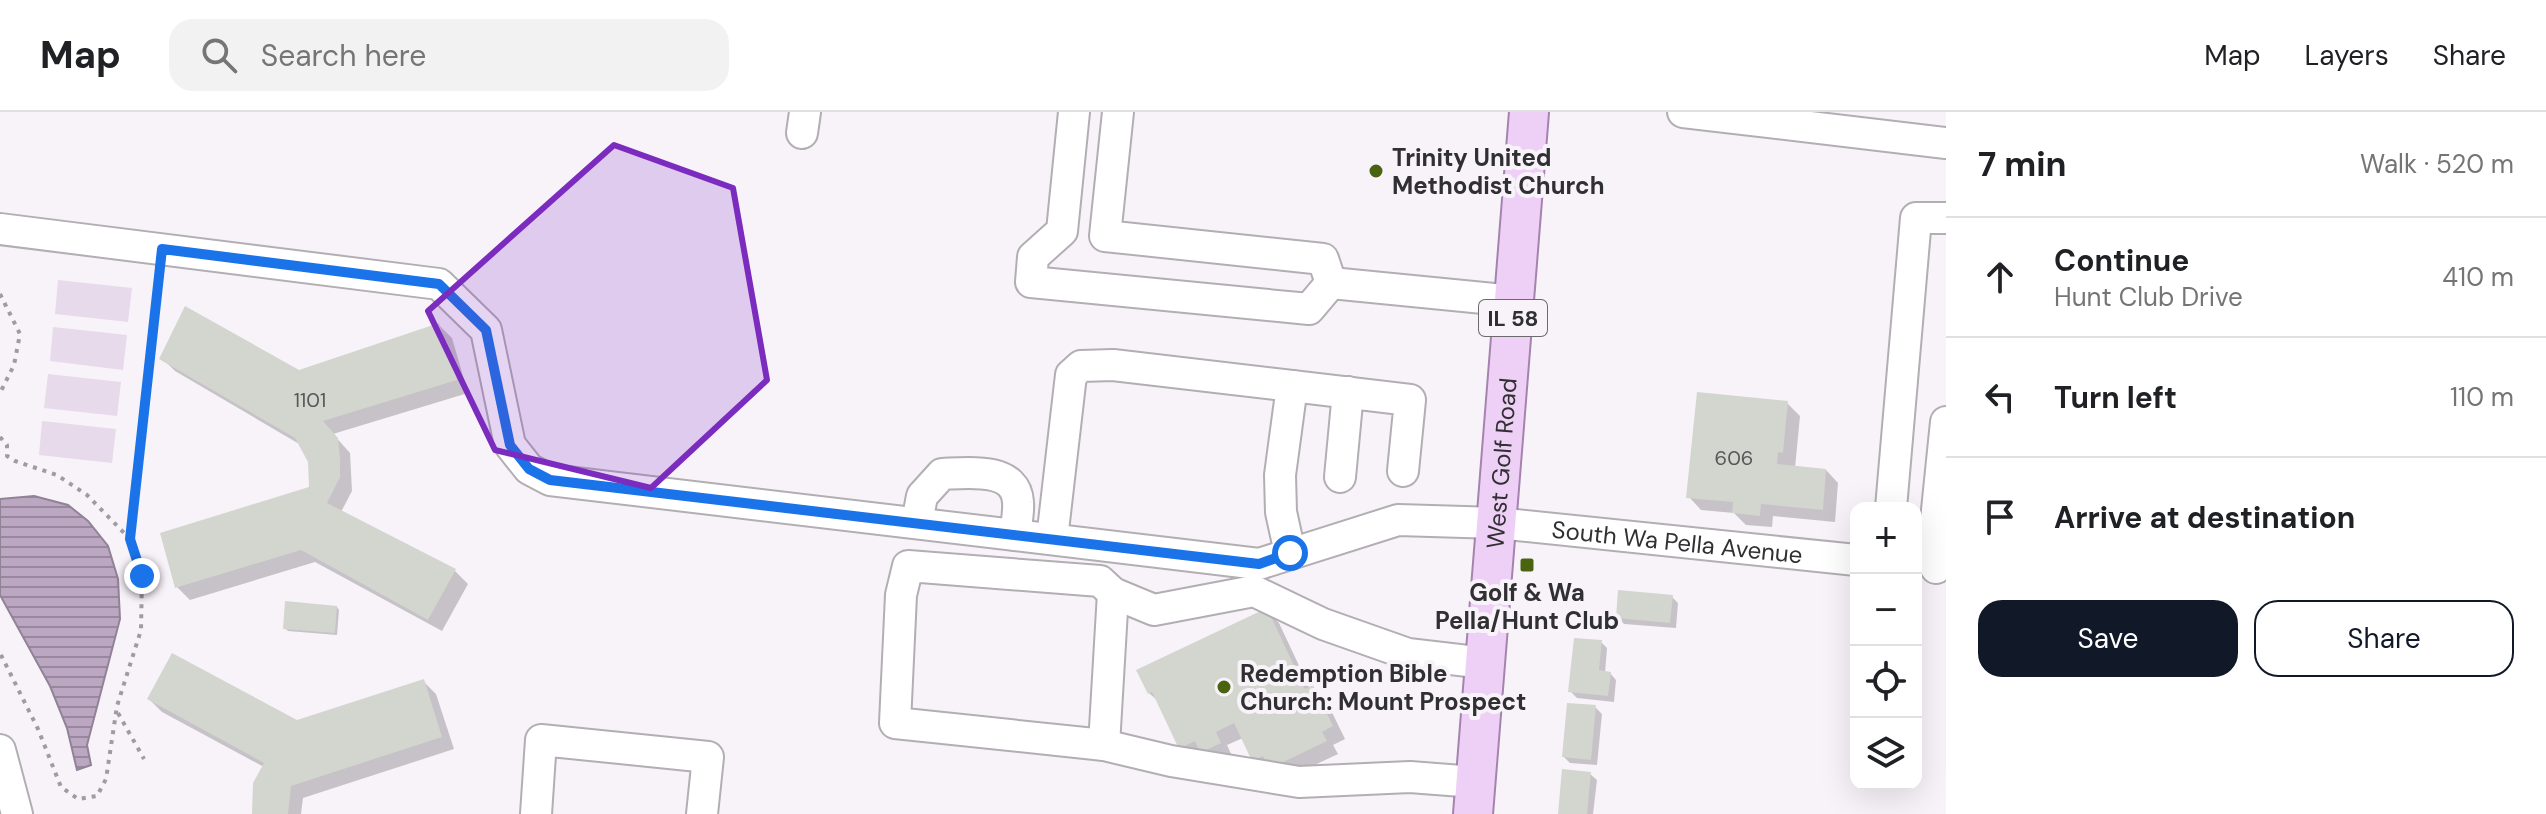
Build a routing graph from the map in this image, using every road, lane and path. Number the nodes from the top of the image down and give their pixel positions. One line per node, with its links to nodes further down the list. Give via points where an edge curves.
1 (1074, 112): 8 (street)
2 (1118, 112): 9 (street)
3 (1529, 112): 13 (main road, West Golf Road / IL 58)
4 (1683, 112): 5 (street)
5 (1946, 143)
6 (1946, 218): 21 (street, via 1916,218)
7 (0, 229): 10 (street, South Wa Pella Avenue)
8 (1062, 231): 9 (street); 11 (street, via 1033,257 1031,282 1309,309)
9 (1105, 236): 11 (street, via 1323,259)
10 (162, 249): 23 (street, South Wa Pella Avenue, via 439,284 486,330 510,445 529,469 550,480); 26 (path)
11 (1331, 283): 13 (street)
12 (0, 294): 16 (path, via 20,334 14,365)
13 (1514, 301): 24 (main road, West Golf Road / IL 58)
14 (1292, 386): 15 (street); 27 (street, via 1113,365 1081,366 1071,375); 28 (street, via 1280,475)
15 (1348, 392): 19 (street, via 1410,400); 20 (street)
16 (0, 393)
17 (1946, 422): 22 (street)
18 (0, 437): 26 (path, via 7,456 57,475 87,495)
19 (1403, 471)
20 (1340, 477)
21 (1892, 502)
22 (1927, 510): 30 (street)
23 (917, 523): 25 (street, South Wa Pella Avenue); 25 (street, via 922,496 942,474 982,472 1016,491)
24 (1497, 523): 28 (street, South Wa Pella Avenue, via 1398,520); 29 (street, South Wa Pella Avenue); 33 (main road, West Golf Road / IL 58)
25 (1015, 535): 27 (street, South Wa Pella Avenue)
26 (130, 539): 34 (path, via 142,576 141,630)
27 (1052, 539): 28 (street, South Wa Pella Avenue, via 1259,564)
28 (1290, 553)
29 (1850, 559)
30 (1933, 568)
31 (1113, 593): 33 (street, via 1154,610 1254,591 1323,624 1408,654); 35 (street); 35 (street, via 1100,581 908,566 901,595 895,723)
32 (0, 653): 34 (path, via 61,787 78,799 97,796 106,779)
33 (1485, 663): 38 (main road, West Golf Road / IL 58)
34 (116, 710): 37 (path)
35 (1104, 745): 38 (street, via 1299,782 1410,777)
36 (0, 750): 39 (street)
37 (144, 759)
38 (1474, 798)
39 (17, 814)
40 (536, 814): 41 (street, via 541,740 708,757)
41 (702, 814)

